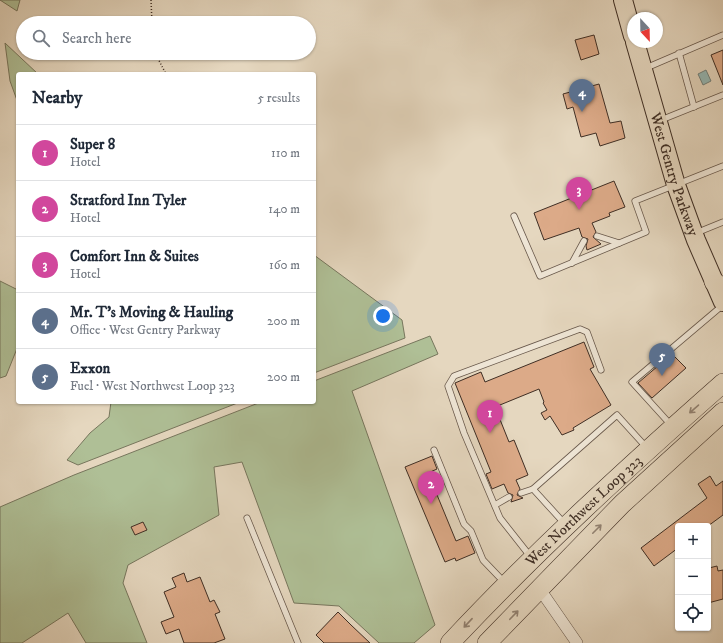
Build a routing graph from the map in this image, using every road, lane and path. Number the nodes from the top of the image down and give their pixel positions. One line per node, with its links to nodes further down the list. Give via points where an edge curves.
1 (151, 0): 4 (path)
2 (623, 0): 3 (main road)
3 (627, 14)
4 (152, 16)
5 (723, 35): 7 (lane)
6 (637, 48): 9 (main road, West Gentry Parkway)
7 (679, 53): 9 (lane); 12 (lane)
8 (159, 60): 10 (path)
9 (642, 69): 13 (main road, West Gentry Parkway)
10 (165, 72)
11 (723, 95): 12 (lane)
12 (694, 107): 13 (lane)
13 (657, 122): 15 (main road, West Gentry Parkway)
14 (723, 166): 15 (lane)
15 (676, 185): 18 (main road, West Gentry Parkway); 21 (lane, via 635,201 646,232)
16 (514, 216): 22 (lane, via 540,276)
17 (723, 222): 18 (lane)
18 (694, 234): 23 (main road, West Gentry Parkway)
19 (598, 236): 21 (lane)
20 (584, 241): 22 (lane)
21 (619, 243): 22 (lane)
22 (572, 263)
23 (718, 285): 24 (main road, West Gentry Parkway)
24 (723, 303): 28 (lane, via 632,382)
25 (601, 370): 34 (lane, via 587,332 580,329 454,376 448,386 464,433)
26 (723, 383): 28 (highway, West Northwest Loop 323, one-way to 28)
27 (722, 413): 39 (highway, West Northwest Loop 323, one-way to 27, via 622,504)
28 (673, 427): 30 (highway, West Northwest Loop 323)
29 (434, 450): 38 (lane, via 464,524 471,531 483,560)
30 (648, 450): 31 (lane, via 617,415); 36 (highway, West Northwest Loop 323)
31 (533, 489): 32 (lane); 36 (lane)
32 (521, 493)
33 (509, 497): 34 (lane)
34 (495, 505): 37 (lane, via 500,518)
35 (247, 518): 40 (lane)
36 (567, 525): 37 (highway, West Northwest Loop 323)
37 (531, 558): 38 (highway, West Northwest Loop 323)
38 (505, 584): 41 (highway, West Northwest Loop 323, one-way to 41)
39 (539, 588): 42 (highway, West Northwest Loop 323, one-way to 39); 43 (street)
40 (298, 643)
41 (450, 643)
42 (487, 643)
43 (577, 643)

